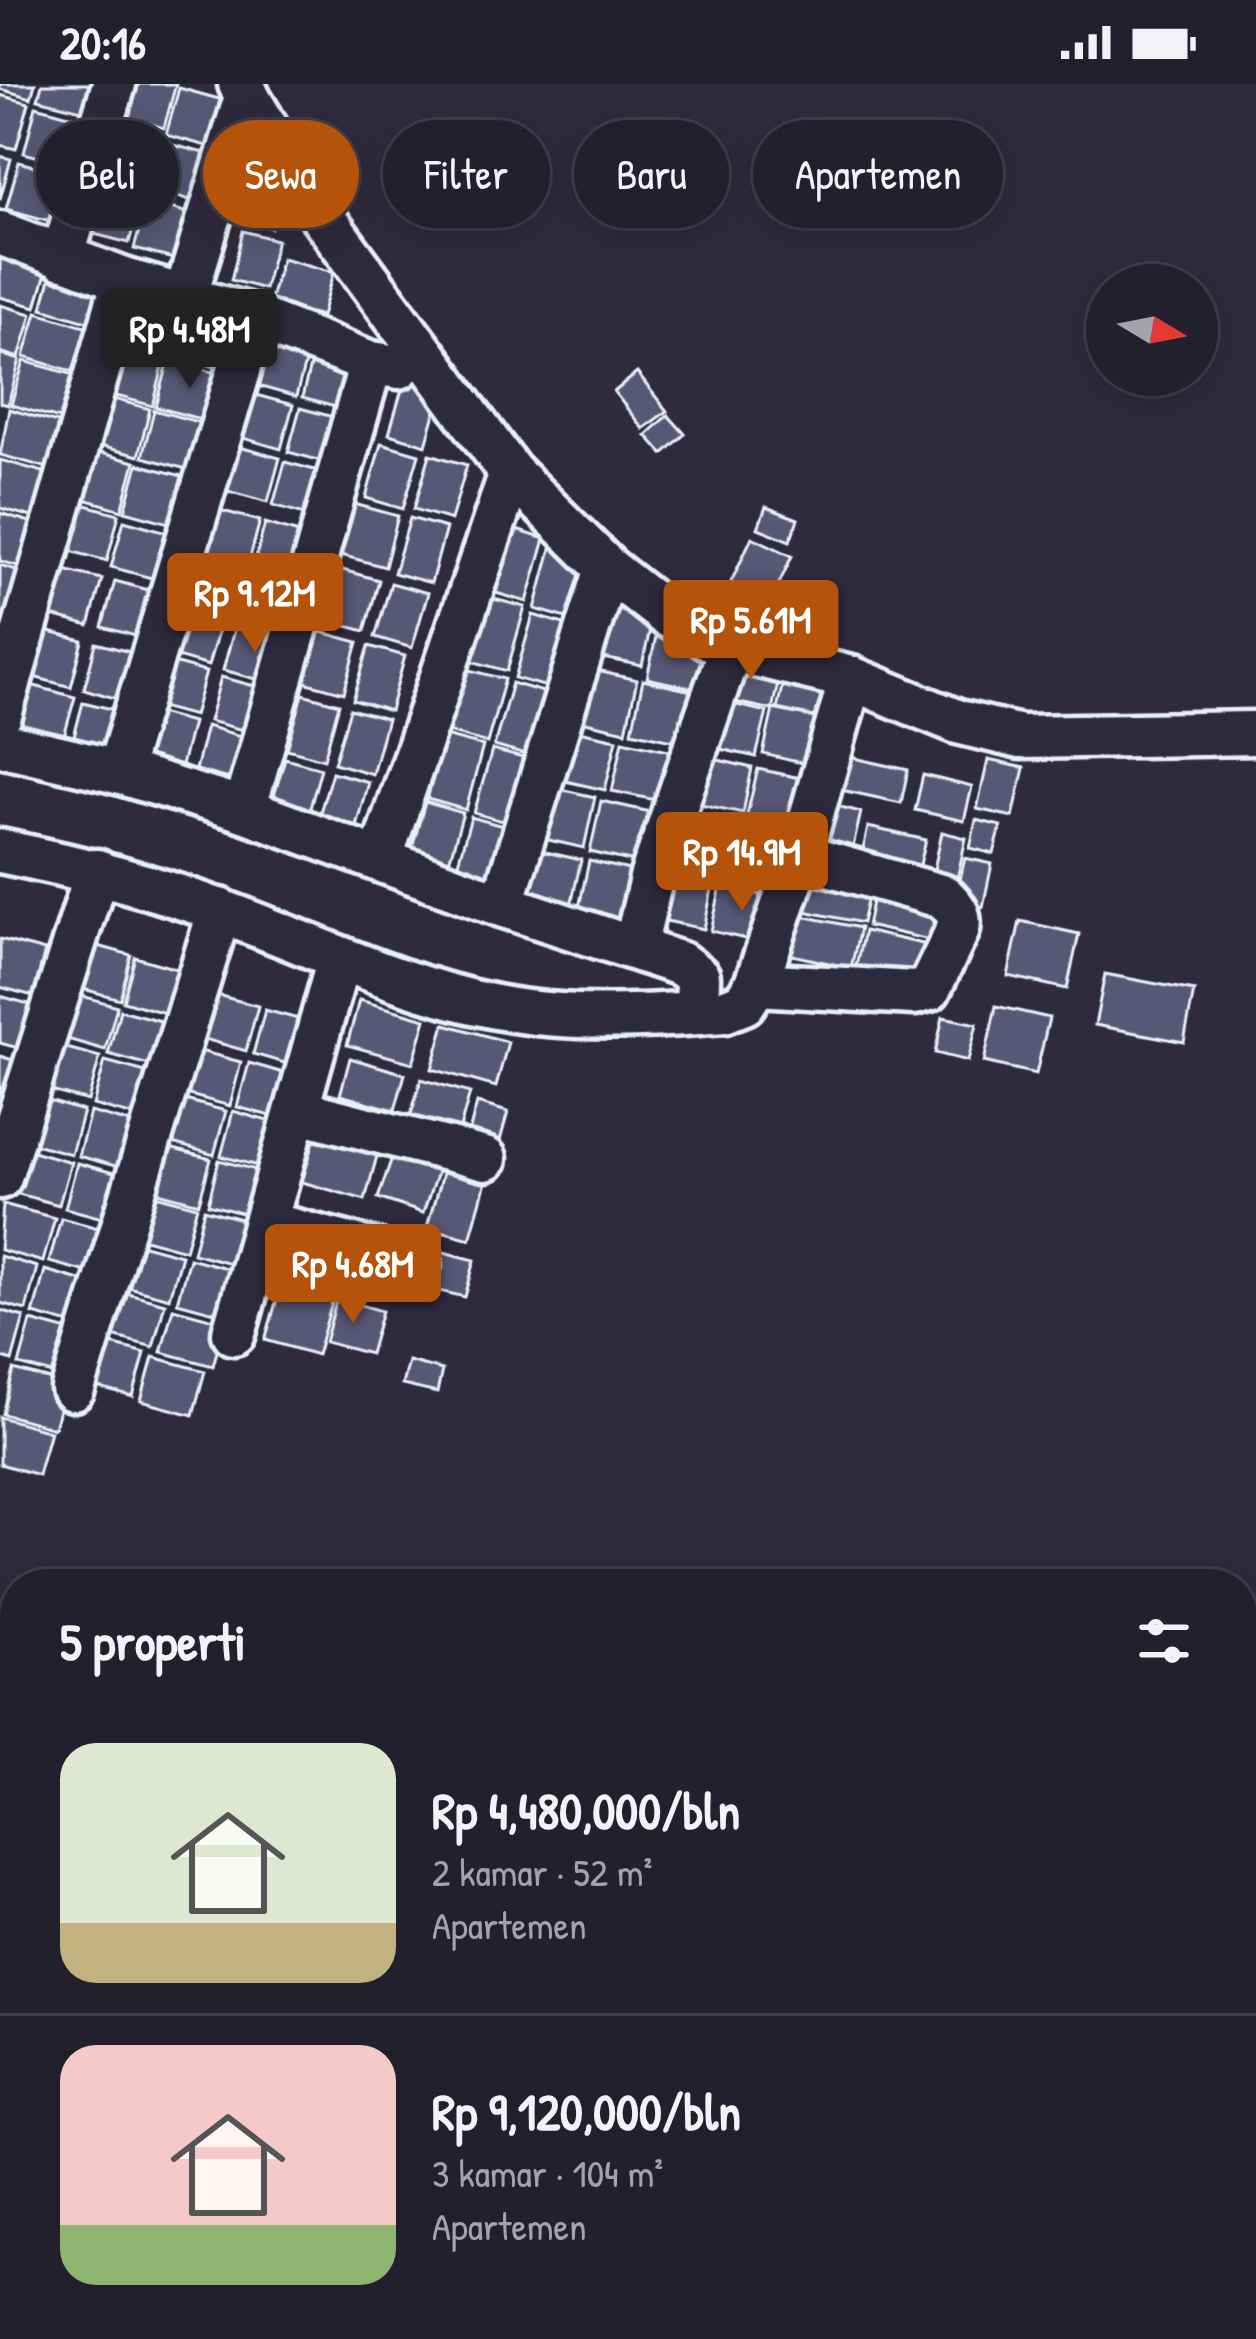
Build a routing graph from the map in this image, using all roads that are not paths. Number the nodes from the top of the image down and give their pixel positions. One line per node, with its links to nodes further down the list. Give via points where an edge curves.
1 (114, 84): 4 (street)
2 (243, 89): 6 (street); 9 (street, via 308,197)
3 (0, 233): 4 (street)
4 (62, 258): 5 (street)
5 (124, 280): 6 (street); 14 (street)
6 (186, 294): 7 (street)
7 (250, 316): 8 (street); 17 (street)
8 (371, 363): 9 (street); 18 (street)
9 (436, 372): 10 (street)
10 (511, 473): 11 (street); 21 (street)
11 (607, 568): 12 (street, via 667,615); 23 (street)
12 (730, 649): 13 (street); 25 (street)
13 (851, 678): 15 (street, via 958,722 1020,737); 20 (street)
14 (0, 715)
15 (1256, 733)
16 (0, 745): 17 (street)
17 (118, 772): 18 (street)
18 (244, 810): 21 (street)
19 (0, 851): 22 (street)
20 (800, 856): 27 (street); 27 (street, via 944,897 958,929 929,989)
21 (380, 860): 23 (street)
22 (97, 871): 24 (street); 31 (street)
23 (502, 905): 25 (street)
24 (220, 910): 26 (street); 35 (street)
25 (635, 946): 28 (street, via 698,977)
26 (339, 959): 28 (street, via 493,1006); 29 (street)
27 (756, 984): 28 (street, via 745,1003)
28 (697, 1013)
29 (299, 1111): 30 (street); 32 (street)
30 (485, 1159)
31 (0, 1177)
32 (265, 1223): 33 (street); 34 (street)
33 (418, 1262)
34 (234, 1333)
35 (74, 1389)

